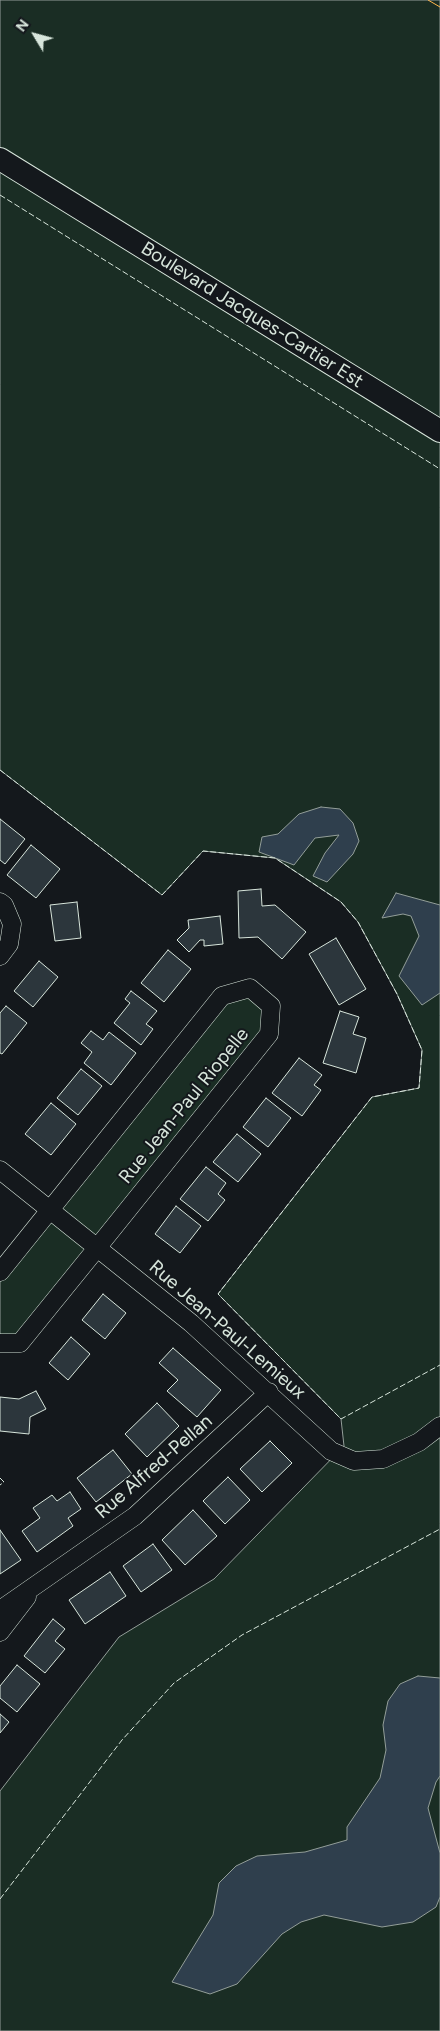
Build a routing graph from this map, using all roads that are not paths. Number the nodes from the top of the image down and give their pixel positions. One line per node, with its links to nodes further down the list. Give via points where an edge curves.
1 (0, 149): 3 (main road, Boulevard Jacques-Cartier Est)
2 (0, 159): 3 (main road, Boulevard Jacques-Cartier Est)
3 (65, 197): 4 (main road, Boulevard Jacques-Cartier Est)
4 (440, 431)
5 (0, 902): 6 (street, via 12,924 9,944)
6 (0, 956)
7 (0, 1170): 8 (street, Rue Jean-Paul-Lemieux)
8 (50, 1210): 9 (street, Rue Jean-Paul-Lemieux); 9 (street, Rue Jean-Paul Riopelle, via 222,996 250,988 271,1006 269,1034); 10 (street, Rue Jean-Paul Riopelle)
9 (97, 1248): 11 (street, Rue Jean-Paul Riopelle, via 20,1343); 12 (street, Rue Jean-Paul-Lemieux, via 191,1323)
10 (0, 1272)
11 (0, 1343)
12 (269, 1392): 13 (street, Rue Jean-Paul-Lemieux, via 331,1451 354,1461 383,1459 419,1442); 14 (street, Rue Alfred-Pellan, via 135,1516)
13 (440, 1426)
14 (37, 1585): 15 (street, Rue Alfred-Pellan); 16 (street, Rue Alfred-Pellan)
15 (0, 1610)
16 (0, 1632)

